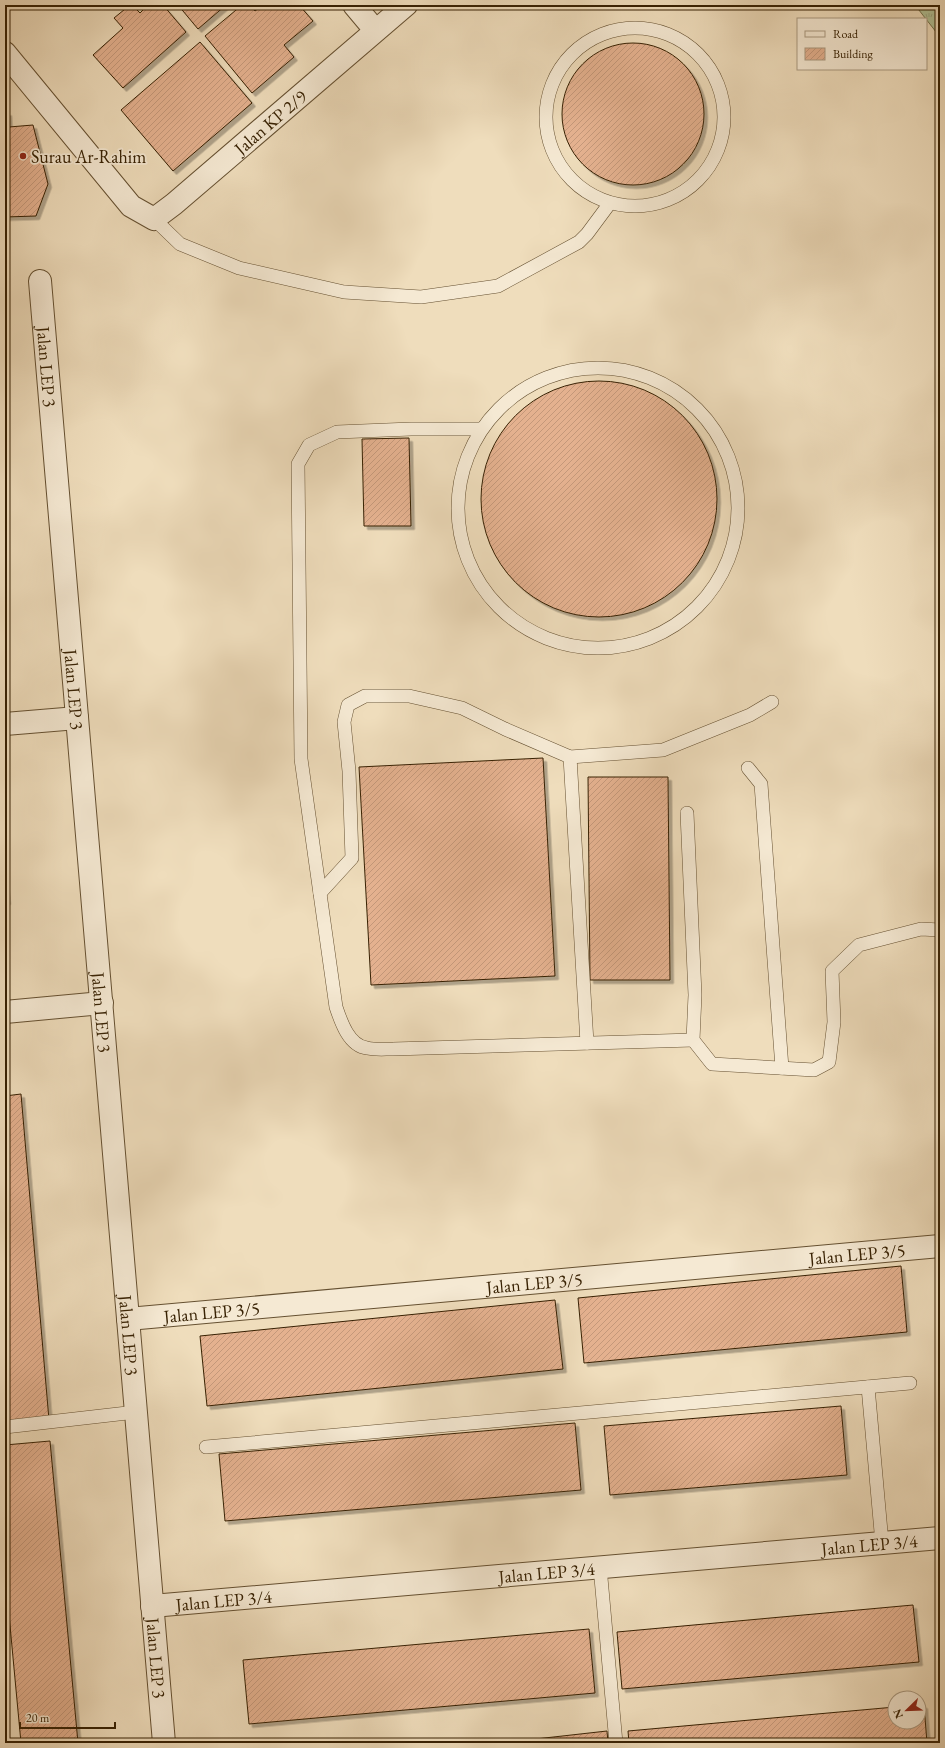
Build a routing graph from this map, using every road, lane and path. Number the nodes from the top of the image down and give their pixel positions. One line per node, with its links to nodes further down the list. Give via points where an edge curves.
1 (354, 5): 3 (street)
2 (406, 5): 3 (street, Jalan KP 2/9)
3 (375, 30): 6 (street, Jalan KP 2/9)
4 (5, 53): 6 (street, via 131,206)
5 (610, 203): 5 (lane, via 591,195 574,183 561,167 551,148 546,108 551,87 560,68 573,52 589,40 608,32 629,28 649,29 669,35 687,45 702,60 721,96 724,117 721,137 714,157 703,174 688,189 671,199 651,205 630,206); 6 (lane, via 579,242 498,286 421,296 344,292 239,268 180,244)
6 (154, 219)
7 (40, 281): 10 (street, Jalan LEP 3)
8 (481, 428): 8 (lane, via 501,405 525,387 553,374 582,368 613,368 642,375 670,388 694,406 714,430 728,456 736,486 738,516 733,546 722,575 705,600 683,621 657,636 621,647 598,649 567,646 539,636 513,620 491,599 482,586 462,545 458,515 459,485 467,455); 15 (lane, via 337,432 309,445 298,464 301,760)
9 (772, 702): 12 (lane, via 750,715 663,750)
10 (78, 718): 11 (street); 17 (street, Jalan LEP 3)
11 (5, 724)
12 (570, 757): 15 (lane, via 462,708 409,696 365,696 348,705 344,722 349,771 352,858); 20 (lane)
13 (748, 768): 21 (lane, via 761,784)
14 (687, 813): 19 (lane, via 695,995)
15 (320, 893): 20 (lane, via 336,1007 343,1028 354,1041 365,1048)
16 (940, 930): 21 (lane, via 921,929 859,945 832,971 834,1022 829,1062 814,1070)
17 (102, 1003): 18 (street); 23 (street, Jalan LEP 3)
18 (5, 1012)
19 (693, 1040): 20 (lane); 21 (lane, via 712,1064)
20 (588, 1043)
21 (782, 1068)
22 (940, 1246): 23 (street, Jalan LEP 3/5)
23 (128, 1319): 26 (street, Jalan LEP 3)
24 (910, 1383): 25 (lane)
25 (868, 1387): 28 (lane); 30 (lane)
26 (136, 1412): 27 (lane); 32 (street, Jalan LEP 3)
27 (5, 1427)
28 (206, 1447)
29 (940, 1538): 30 (street, Jalan LEP 3/4)
30 (882, 1543): 31 (street, Jalan LEP 3/4)
31 (600, 1567): 32 (street, Jalan LEP 3/4); 34 (lane)
32 (152, 1606): 33 (street, Jalan LEP 3)
33 (164, 1743)
34 (616, 1743)

